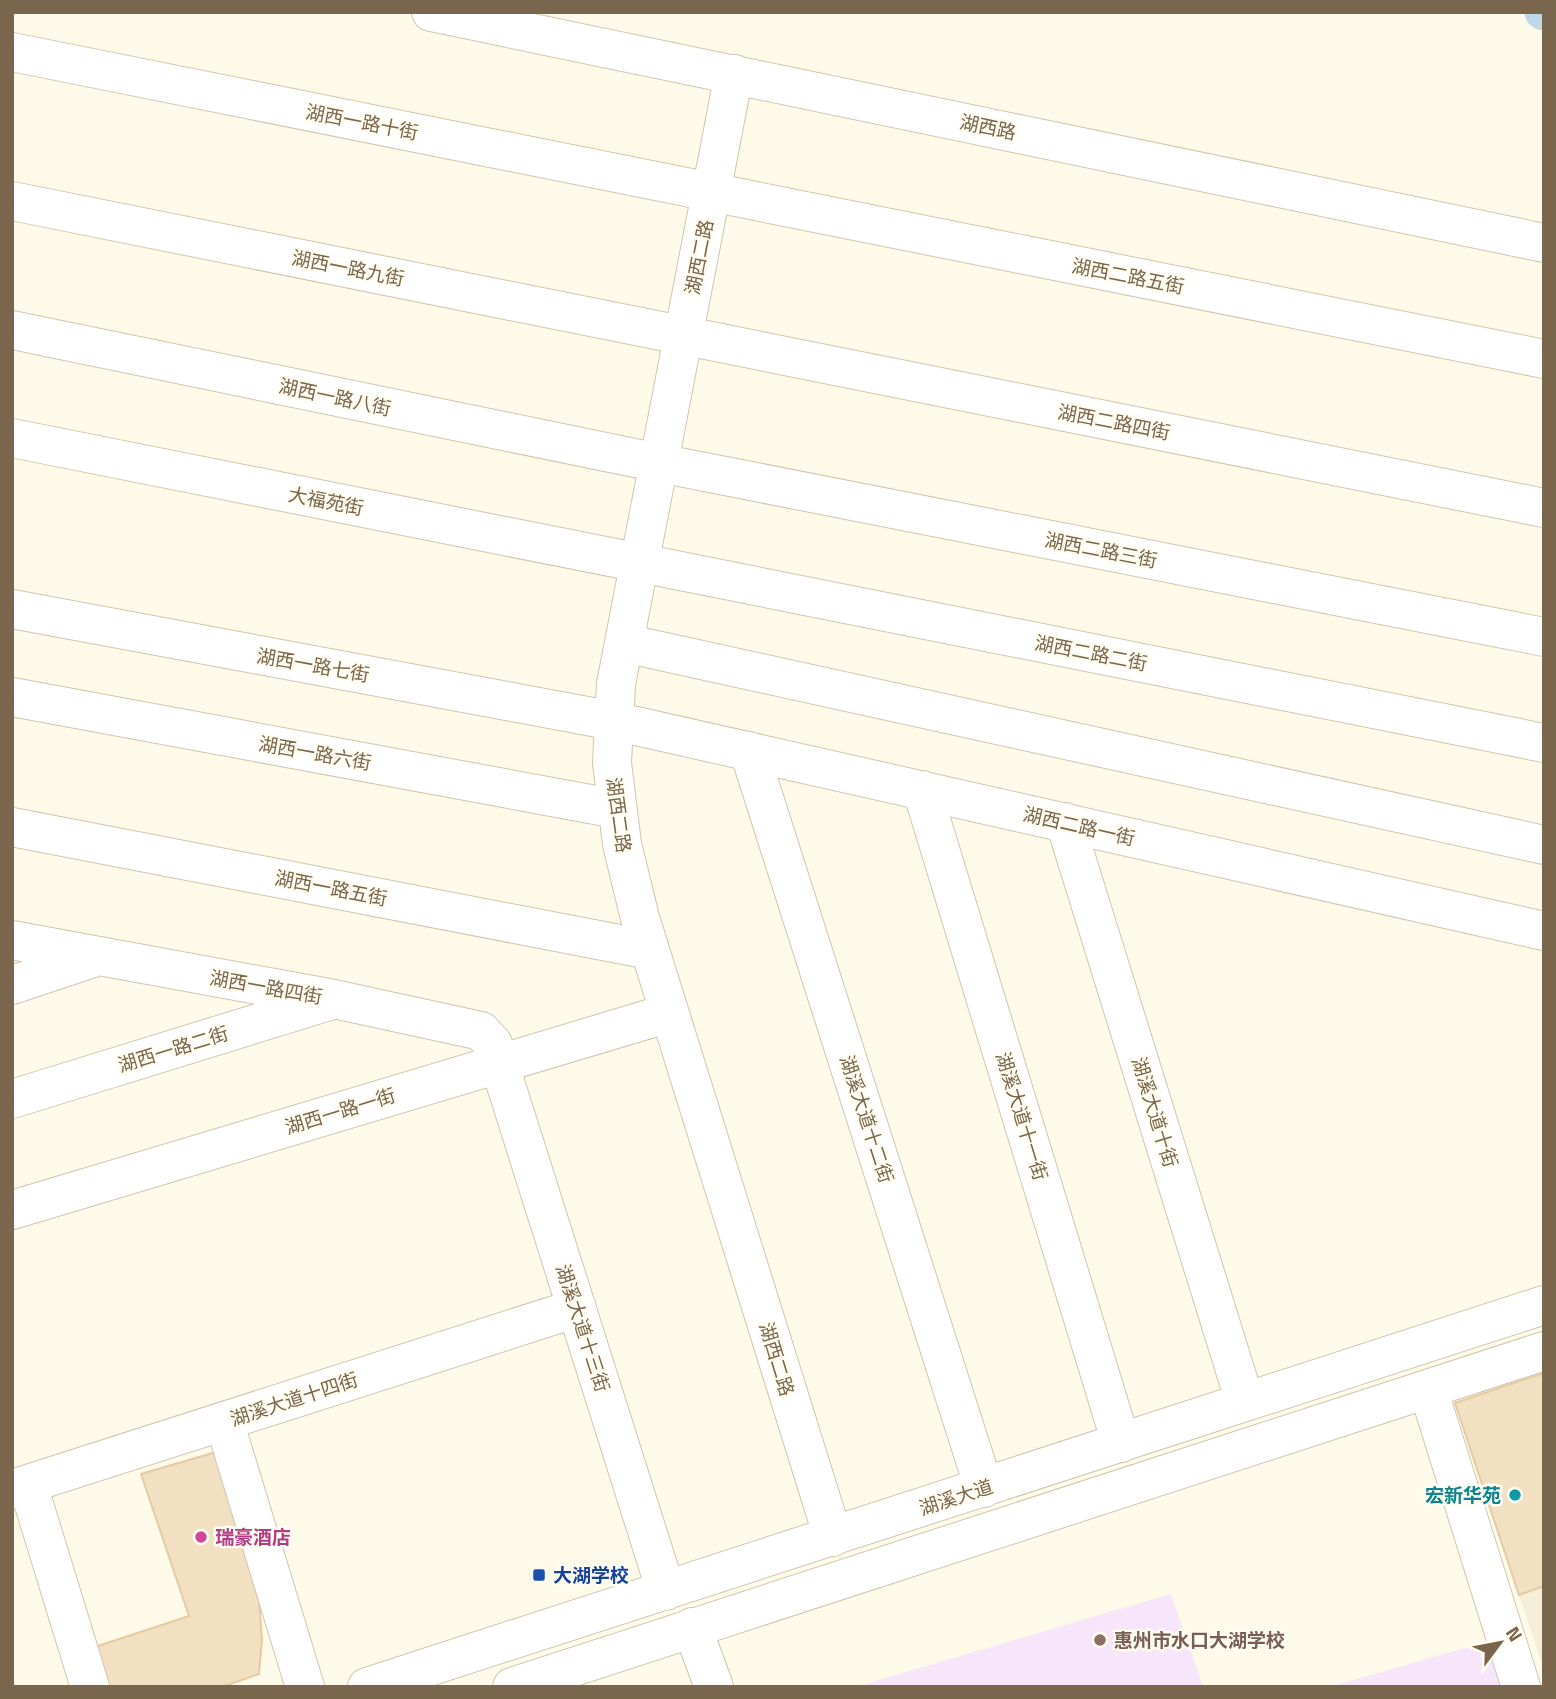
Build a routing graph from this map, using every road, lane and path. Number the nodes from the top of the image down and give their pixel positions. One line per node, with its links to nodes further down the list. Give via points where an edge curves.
1 (431, 12): 3 (street, 湖西路)
2 (12, 52): 4 (street, 湖西一路十街)
3 (734, 74): 4 (street, 湖西二路); 6 (street, 湖西路)
4 (711, 192): 8 (street, 湖西二路); 9 (street, 湖西二路五街)
5 (12, 201): 8 (street, 湖西一路九街)
6 (1544, 243)
7 (12, 330): 11 (street, 湖西一路八街)
8 (683, 336): 11 (street, 湖西二路); 12 (street, 湖西二路四街)
9 (1544, 359)
10 (12, 438): 13 (street, 大福苑街)
11 (659, 463): 13 (street, 湖西二路); 15 (street, 湖西二路三街)
12 (1544, 508)
13 (639, 563): 16 (street, 湖西二路); 19 (street, 湖西二路二街)
14 (12, 609): 18 (street, 湖西一路七街)
15 (1544, 637)
16 (624, 643): 18 (street, 湖西二路); 25 (street)
17 (12, 697): 22 (street, 湖西一路六街)
18 (614, 721): 20 (street, 湖西二路一街); 22 (street, 湖西二路)
19 (1544, 743)
20 (749, 751): 21 (street, 湖西二路一街); 44 (street, 湖溪大道十二街)
21 (922, 790): 23 (street, 湖西二路一街); 42 (street, 湖溪大道十一街)
22 (617, 809): 28 (street, 湖西二路, via 621,844)
23 (1065, 822): 26 (street, 湖西二路一街); 40 (street, 湖溪大道十街)
24 (12, 827): 28 (street, 湖西一路五街)
25 (1544, 845)
26 (1544, 931)
27 (12, 940): 29 (street, 湖西一路四街)
28 (650, 950): 32 (street, 湖西二路)
29 (95, 957): 30 (street); 31 (street, 湖西一路四街)
30 (12, 985)
31 (334, 999): 33 (street, 湖西一路四街, via 481,1031 494,1044); 34 (street, 湖西一路二街)
32 (669, 1013): 33 (street, 湖西一路一街); 45 (street, 湖西二路)
33 (499, 1064): 35 (street, 湖西一路一街); 37 (street, 湖溪大道十三街)
34 (12, 1099)
35 (12, 1210)
36 (1544, 1305): 40 (street, 湖溪大道)
37 (577, 1308): 41 (street, 湖溪大道十四街); 46 (street, 湖溪大道十三街)
38 (1544, 1351): 39 (street)
39 (1428, 1389): 47 (street); 53 (street)
40 (1245, 1402): 42 (street, 湖溪大道)
41 (223, 1421): 43 (street, 湖溪大道十四街); 49 (street)
42 (1121, 1443): 44 (street, 湖溪大道)
43 (20, 1487): 48 (street)
44 (984, 1488): 45 (street, 湖溪大道)
45 (833, 1537): 46 (street, 湖溪大道)
46 (666, 1591): 50 (street, 湖溪大道)
47 (692, 1627): 51 (street); 52 (street)
48 (90, 1687)
49 (305, 1687)
50 (367, 1687)
51 (512, 1687)
52 (713, 1687)
53 (1521, 1687)

